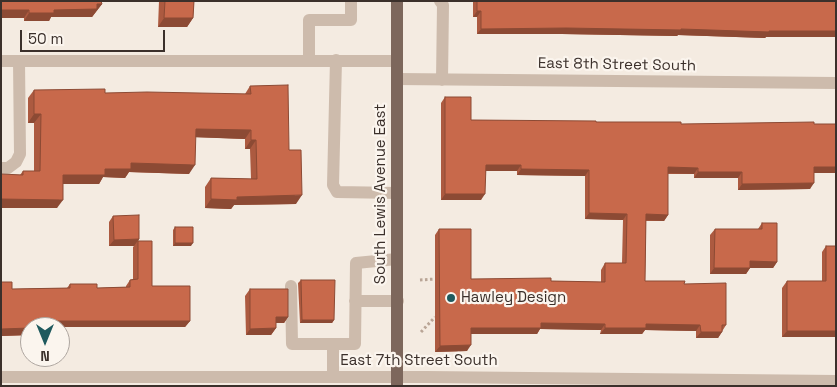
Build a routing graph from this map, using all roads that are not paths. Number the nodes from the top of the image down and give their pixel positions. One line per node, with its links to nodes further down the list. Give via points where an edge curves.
1 (351, 1): 4 (street, via 351,20 309,20)
2 (397, 1): 8 (main road, South Lewis Avenue East)
3 (440, 1): 10 (street, via 443,5)
4 (309, 60): 5 (street); 7 (street)
5 (336, 60): 8 (street); 13 (street, via 333,185 338,192)
6 (1, 61): 7 (street)
7 (19, 61): 12 (street, via 20,154 8,168)
8 (397, 61): 9 (main road, South Lewis Avenue East)
9 (397, 79): 10 (street, East 8th Street South); 13 (main road, South Lewis Avenue East)
10 (442, 80): 11 (street, East 8th Street South)
11 (836, 83)
12 (1, 168)
13 (397, 193): 14 (main road, South Lewis Avenue East)
14 (397, 259): 16 (street, via 356,262); 17 (main road, South Lewis Avenue East)
15 (291, 286): 18 (street, via 292,344)
16 (355, 301): 17 (street); 18 (street, via 355,344)
17 (398, 301): 22 (main road, South Lewis Avenue East)
18 (333, 344): 20 (street)
19 (1, 377): 20 (street, East 7th Street South)
20 (333, 377): 22 (street, East 7th Street South)
21 (836, 381): 23 (street, East 7th Street South)
22 (397, 382): 23 (street, East 7th Street South)
23 (446, 382)

